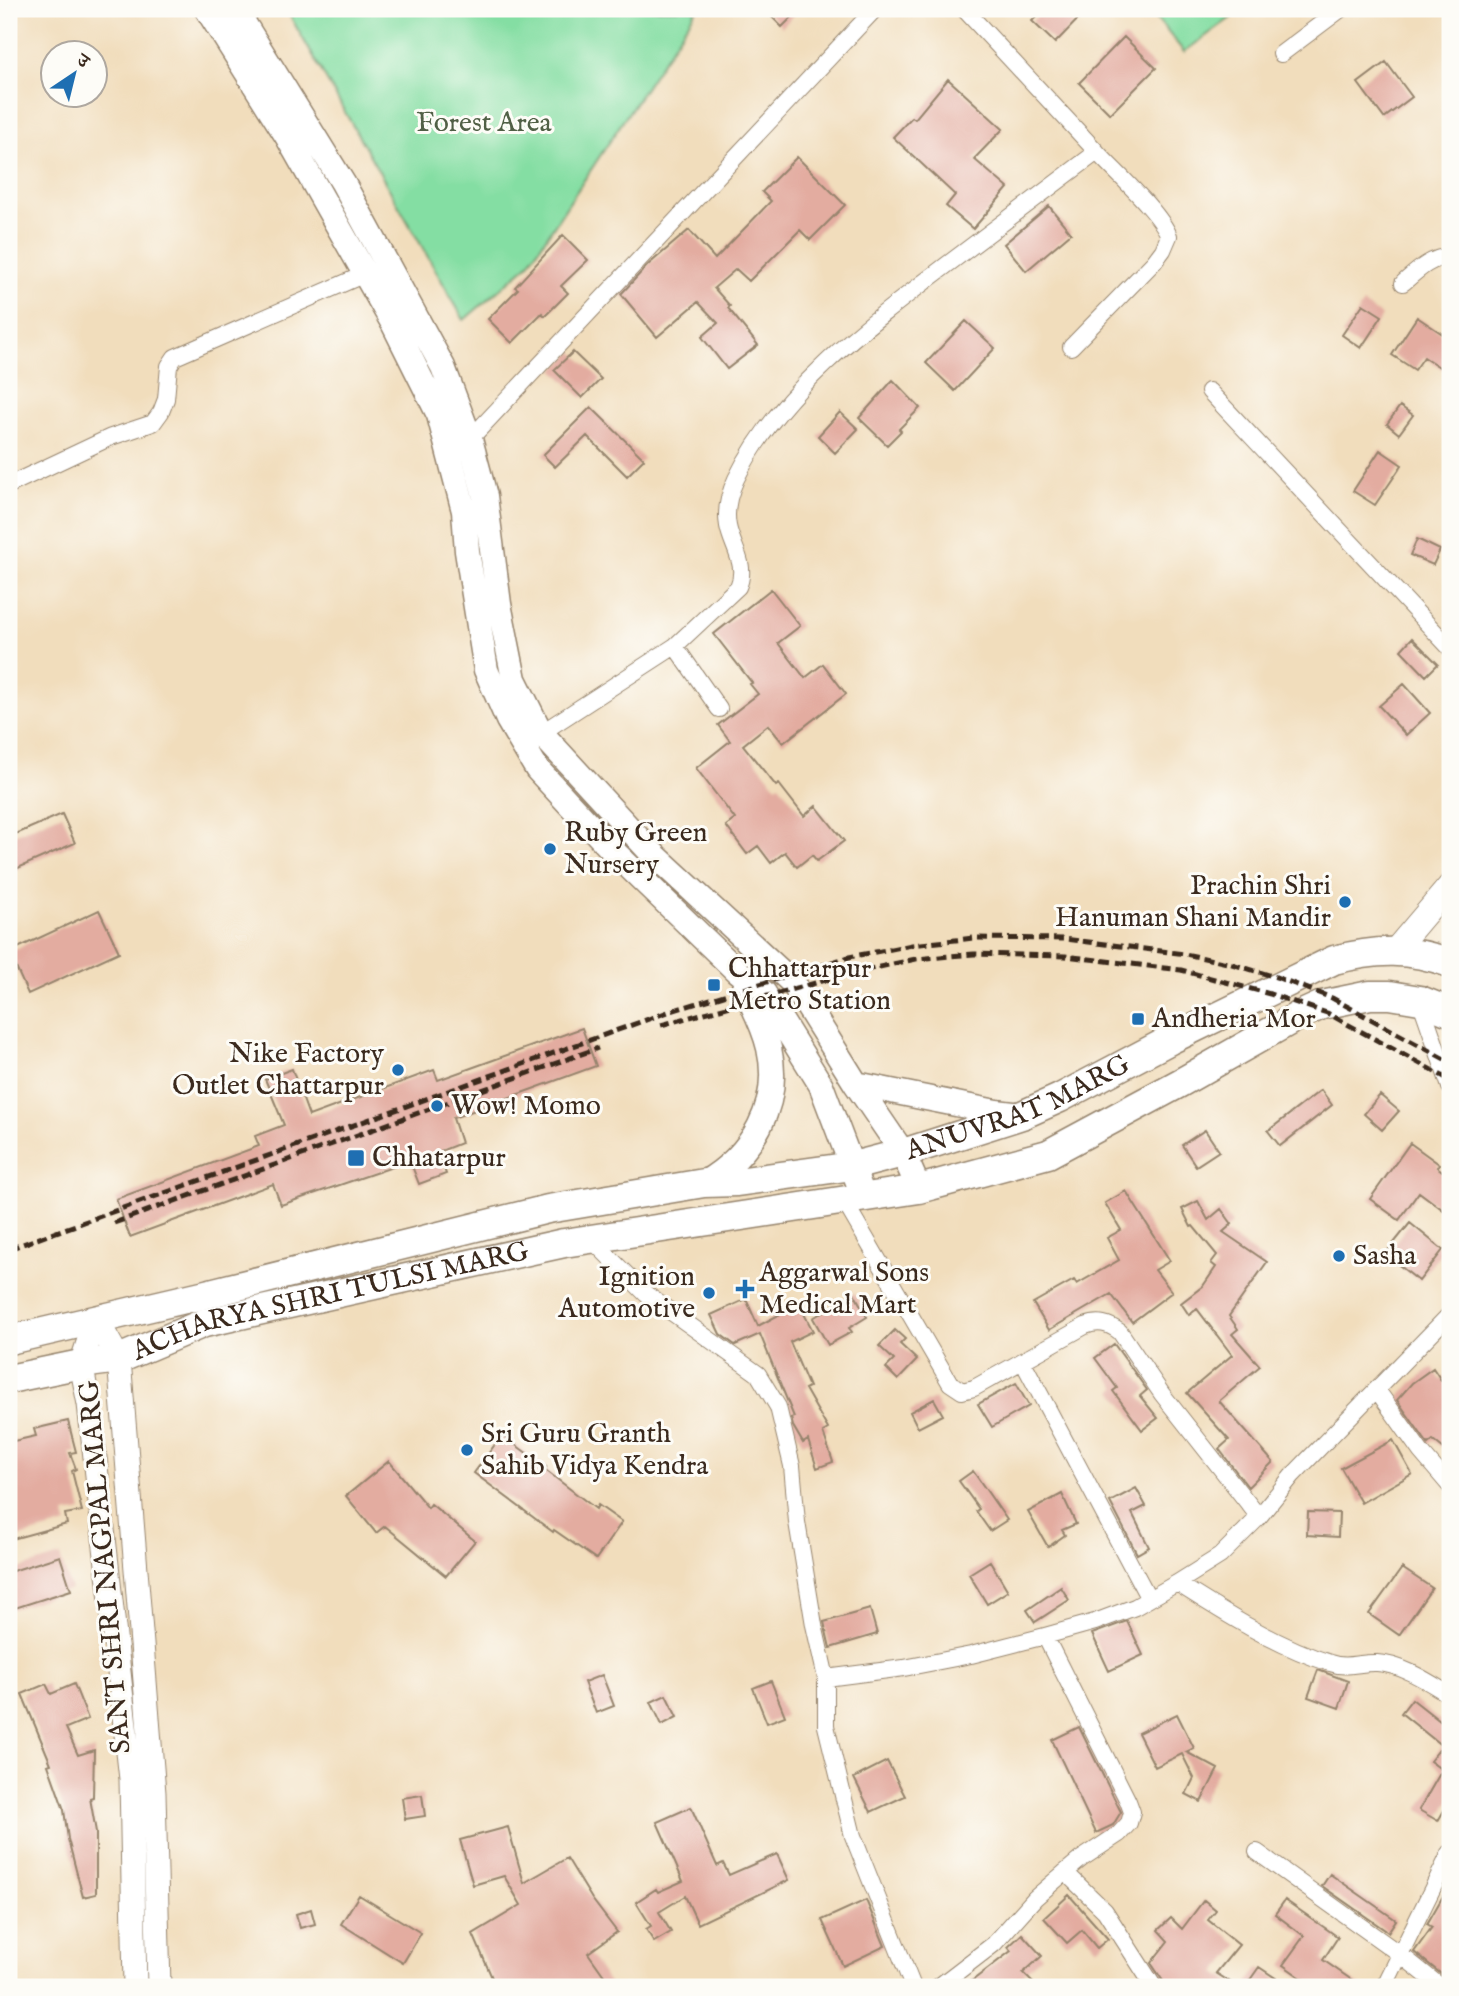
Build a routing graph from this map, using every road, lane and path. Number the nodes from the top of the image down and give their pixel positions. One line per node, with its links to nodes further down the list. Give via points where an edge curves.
1 (207, 9): 9 (main road, via 287,136)
2 (235, 9): 13 (main road, via 344,183 443,367)
3 (875, 9): 13 (street)
4 (964, 9): 7 (street)
5 (1341, 9): 6 (street)
6 (1281, 54)
7 (1097, 152): 11 (street, via 1168,236 1154,262); 15 (street, via 893,306 789,400 751,453 730,493 728,527 742,578 729,597)
8 (1450, 256): 10 (street, via 1423,265)
9 (365, 274): 14 (street, via 175,357 169,366 166,399 153,423 111,437); 22 (main road, via 439,415 464,511 486,670 508,720 537,769 615,853)
10 (1403, 283)
11 (1071, 347)
12 (1209, 391): 16 (street)
13 (470, 439): 18 (main road, via 485,495 514,679)
14 (9, 485)
15 (676, 646): 17 (street); 18 (street)
16 (1450, 648)
17 (719, 709)
18 (541, 733): 25 (main road, via 649,850 793,984)
19 (1450, 885): 20 (main road)
20 (1395, 950): 21 (highway, ANUVRAT MARG); 27 (highway, ANUVRAT MARG, via 1334,960)
21 (1450, 963)
22 (737, 971): 29 (main road, via 764,993 821,1085); 30 (main road, via 769,1048 769,1102 746,1150)
23 (1420, 1000): 24 (highway, ANUVRAT MARG); 26 (street); 31 (highway, ANUVRAT MARG, via 1370,995 1322,1005 1048,1154)
24 (1450, 1012)
25 (856, 1084): 27 (main road); 28 (main road)
26 (1450, 1087)
27 (1022, 1115): 28 (highway, ANUVRAT MARG)
28 (903, 1153): 29 (highway, ANUVRAT MARG); 31 (main road)
29 (853, 1166): 30 (highway, ACHARYA SHRI TULSI MARG); 32 (main road)
30 (704, 1184): 35 (highway, ACHARYA SHRI TULSI MARG, via 548,1209)
31 (919, 1189): 32 (highway, ACHARYA SHRI TULSI MARG)
32 (854, 1200): 33 (highway, ACHARYA SHRI TULSI MARG); 38 (street, via 950,1383 962,1391 974,1388)
33 (591, 1240): 37 (highway, ACHARYA SHRI TULSI MARG, via 204,1323); 47 (street, via 646,1294 758,1374 778,1406 792,1466 811,1612)
34 (1450, 1314): 41 (street)
35 (96, 1318): 36 (highway); 37 (main road, SANT SHRI NAGPAL MARG); 39 (main road, SANT SHRI NAGPAL MARG)
36 (9, 1340)
37 (119, 1359): 39 (highway, ACHARYA SHRI TULSI MARG); 54 (main road, SANT SHRI NAGPAL MARG, via 154,1793)
38 (1023, 1362): 43 (street, via 1085,1325 1111,1326); 45 (street)
39 (81, 1364): 40 (highway, ACHARYA SHRI TULSI MARG); 53 (main road, SANT SHRI NAGPAL MARG, via 131,1779)
40 (9, 1379)
41 (1377, 1390): 42 (street); 43 (street, via 1292,1476)
42 (1450, 1486)
43 (1259, 1517): 44 (street, via 1220,1556)
44 (1178, 1583): 45 (street); 48 (street, via 1313,1657 1343,1667 1387,1664)
45 (1149, 1599): 46 (street, via 1095,1622)
46 (1045, 1636): 47 (street, via 971,1655); 51 (street, via 1132,1812 1119,1834)
47 (825, 1678): 55 (street, via 826,1727 853,1836)
48 (1450, 1695)
49 (1257, 1852): 52 (street)
50 (1450, 1853): 52 (street)
51 (1065, 1872): 56 (street, via 994,1944); 57 (street, via 1105,1911)
52 (1401, 1955): 58 (street); 59 (street)
53 (135, 1987)
54 (159, 1987)
55 (913, 1987)
56 (938, 1987)
57 (1154, 1987)
58 (1384, 1987)
59 (1441, 1987)

